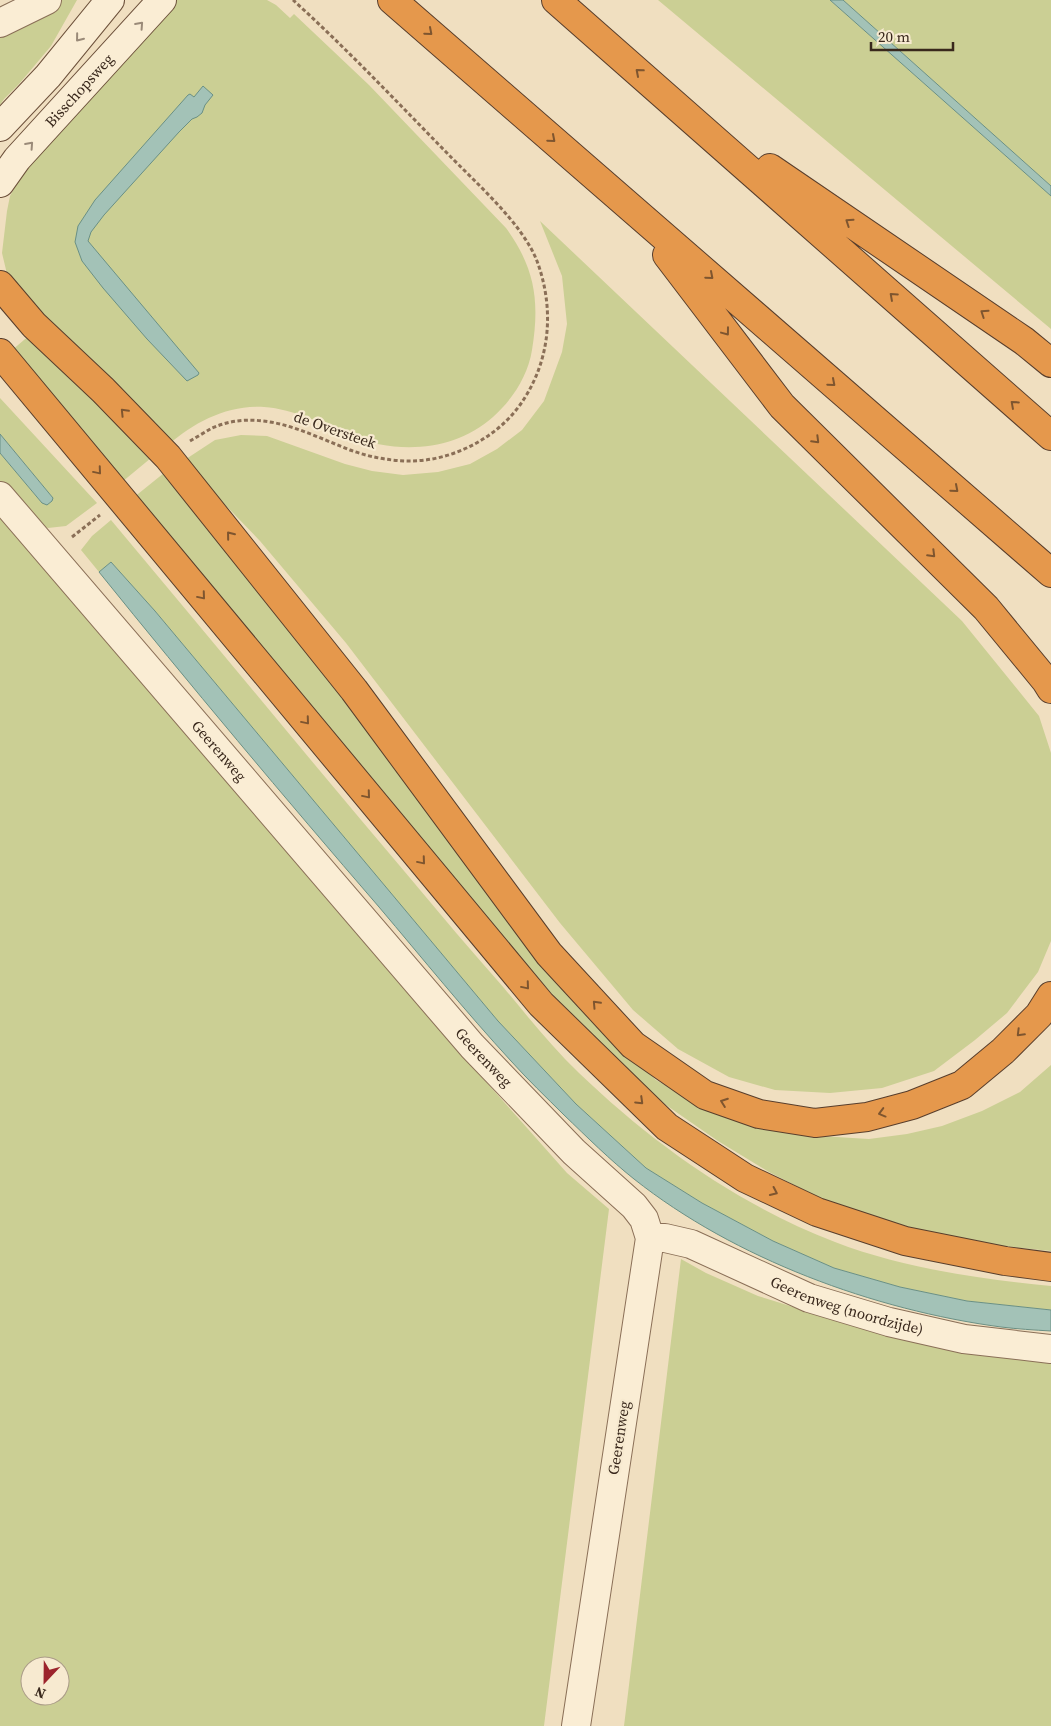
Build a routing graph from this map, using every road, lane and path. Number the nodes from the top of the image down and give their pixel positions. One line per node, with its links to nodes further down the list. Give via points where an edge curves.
1 (47, 0): 7 (street)
2 (110, 0): 9 (street, one-way to 9, via 48,76)
3 (162, 0): 10 (street, Bisschopsweg, one-way to 3, via 17,159)
4 (293, 0): 18 (path, de Oversteek, via 408,113 522,235 537,262 545,288 548,317 543,361 521,405 504,423 477,443 444,457 410,461 384,459 287,425 255,420 213,428)
5 (392, 0): 11 (highway, one-way to 11)
6 (556, 0): 8 (highway, one-way to 6)
7 (0, 23)
8 (676, 104): 14 (highway, one-way to 8, via 1024,341); 17 (highway, one-way to 8)
9 (0, 126)
10 (0, 183)
11 (633, 210): 22 (highway, one-way to 22); 23 (highway, one-way to 23, via 782,406 986,608)
12 (0, 285): 18 (highway, one-way to 12, via 34,325)
13 (0, 353): 16 (highway)
14 (1051, 363)
15 (0, 381): 16 (highway)
16 (66, 434): 20 (highway, one-way to 20)
17 (1051, 436)
18 (168, 457): 24 (highway, one-way to 18, via 1039,1014 1009,1045 962,1084 912,1105 867,1117 815,1123 759,1114 705,1094 633,1045 550,954 354,690)
19 (0, 496): 21 (street, Geerenweg)
20 (120, 497): 21 (path); 26 (highway, one-way to 26, via 541,1004 666,1127 745,1178 817,1212 905,1241 1005,1262)
21 (50, 555): 25 (street, Geerenweg, via 472,1046 574,1152 634,1206 644,1219)
22 (1051, 573)
23 (1051, 689)
24 (1051, 996)
25 (650, 1238): 27 (street, Geerenweg (noordzijde), via 691,1244 809,1298 889,1322 964,1340); 28 (street, Geerenweg)
26 (1051, 1267)
27 (1051, 1350)
28 (576, 1726)

